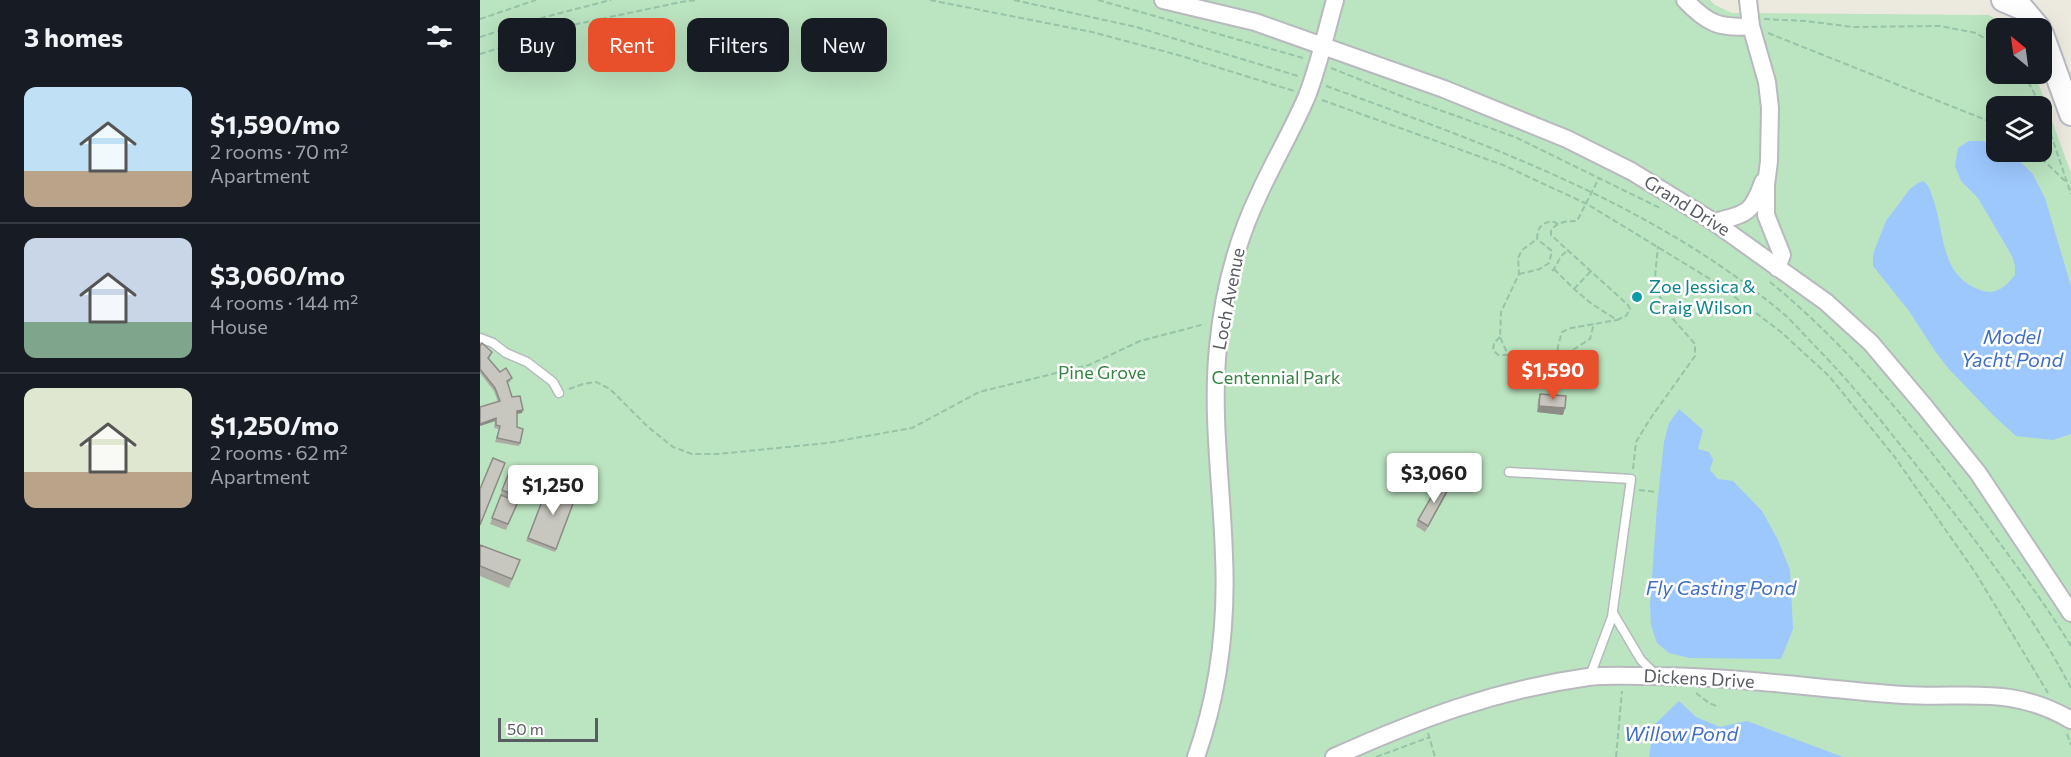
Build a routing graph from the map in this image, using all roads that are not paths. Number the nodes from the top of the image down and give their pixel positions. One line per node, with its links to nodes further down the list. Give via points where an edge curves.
1 (1163, 0): 8 (street, Grand Drive, via 1255,22)
2 (1335, 0): 8 (street, Loch Avenue)
3 (1684, 0): 7 (street, via 1699,15 1715,23 1730,28)
4 (1748, 0): 7 (street)
5 (2003, 0): 6 (main road, via 2022,8)
6 (2030, 18)
7 (1751, 26): 11 (street, via 1767,82)
8 (1322, 46): 12 (street, Grand Drive, via 1444,89 1567,139 1630,171); 22 (street, Loch Avenue, via 1309,88 1244,229 1222,319 1215,407 1224,609 1215,691)
9 (2052, 62): 10 (main road)
10 (2071, 114)
11 (1769, 161): 12 (street, via 1751,209); 13 (street, via 1766,215 1782,255)
12 (1714, 222): 13 (street, Grand Drive)
13 (1773, 274): 18 (street, Grand Drive, via 1826,302 1871,343 1978,472)
14 (480, 338): 15 (lane, via 527,362 553,382)
15 (559, 393)
16 (1509, 472): 17 (lane, via 1631,479)
17 (1612, 612): 19 (lane, via 1641,660); 20 (lane)
18 (2071, 613)
19 (1657, 676): 20 (street, Dickens Drive); 21 (street, Dickens Drive, via 1906,695 1996,696 2024,699)
20 (1590, 677): 23 (street, Dickens Drive, via 1476,701)
21 (2071, 720)
22 (1196, 757)
23 (1334, 757)

